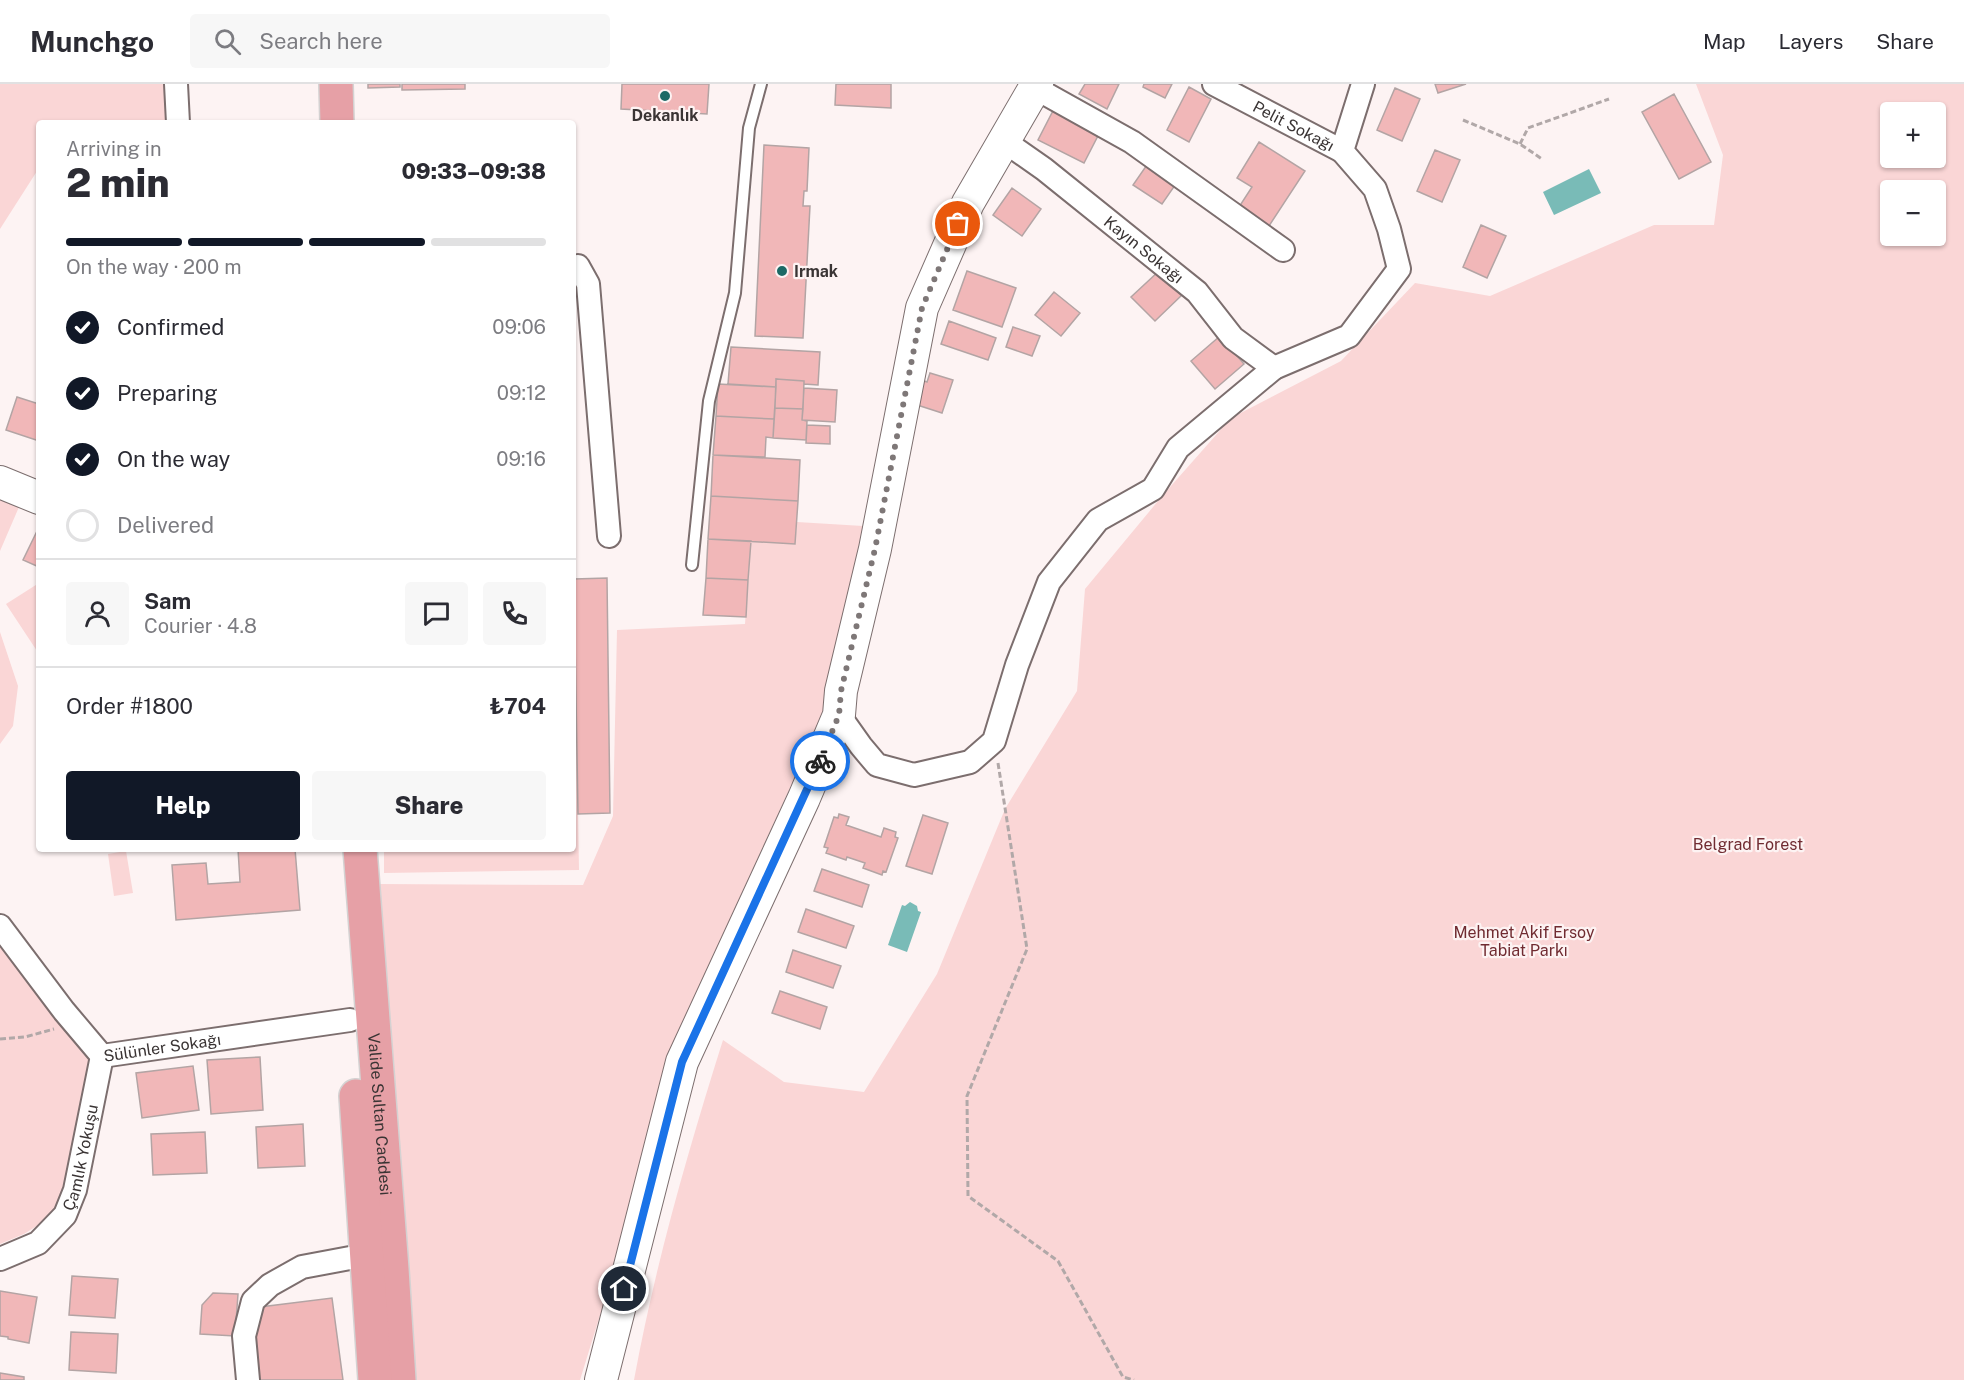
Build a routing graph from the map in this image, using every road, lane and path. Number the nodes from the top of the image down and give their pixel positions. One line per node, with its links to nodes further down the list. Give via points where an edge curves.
1 (176, 84): 9 (street)
2 (317, 84): 10 (main road)
3 (336, 84): 11 (main road)
4 (761, 84): 23 (lane, via 749,128 735,292 709,401)
5 (1214, 84): 15 (street, Pelit Sokağı)
6 (1363, 84): 15 (street)
7 (1036, 86): 13 (street); 17 (street, via 1132,142)
8 (1609, 99): 14 (path, via 1528,129)
9 (178, 120)
10 (318, 120)
11 (337, 120)
12 (1463, 120): 14 (path)
13 (1004, 141): 19 (street, Kayın Sokağı, via 1197,292 1233,338); 24 (street, via 968,203 922,308)
14 (1520, 144): 16 (path)
15 (1342, 152): 19 (street, via 1375,189 1399,269 1349,336)
16 (1542, 159)
17 (1282, 250)
18 (576, 266): 22 (street, via 588,284)
19 (1274, 368): 25 (street, via 1178,448 1153,489 1098,520 1049,582 1017,665)
20 (0, 482): 21 (street)
21 (36, 497)
22 (609, 536)
23 (692, 565)
24 (839, 715): 25 (street, via 877,765 914,775 970,762); 38 (street, via 682,1062)
25 (994, 741): 39 (path, via 1027,949 967,1096 968,1196 1058,1261 1124,1377)
26 (340, 852): 29 (main road, Valide Sultan Caddesi)
27 (360, 852): 37 (main road, Valide Sultan Caddesi)
28 (0, 926): 30 (street, Sülünler Sokağı)
29 (350, 1020): 32 (street, Sülünler Sokağı); 33 (main road, Valide Sultan Caddesi)
30 (73, 1021): 31 (path, via 25,1037); 32 (street, Sülünler Sokağı)
31 (0, 1039)
32 (102, 1056): 34 (street, Çamlık Yokuşu, via 75,1190 65,1215 38,1243)
33 (366, 1255): 35 (street, via 302,1267 270,1285 253,1301 244,1336); 36 (main road, Valide Sultan Caddesi)
34 (0, 1259)
35 (248, 1380)
36 (375, 1380)
37 (399, 1380)
38 (601, 1380)
39 (1134, 1380)

